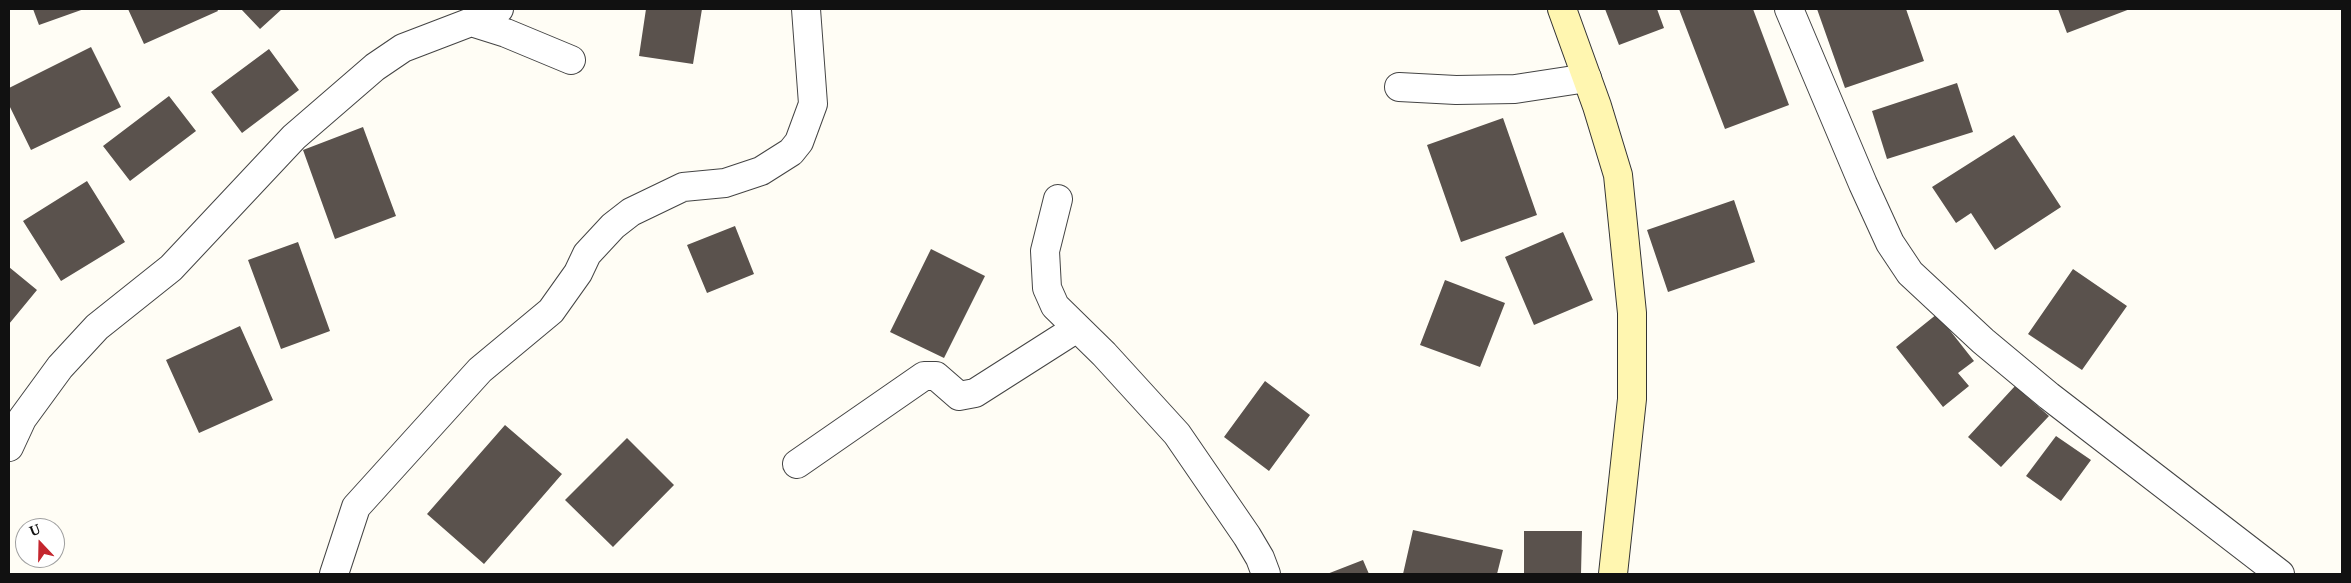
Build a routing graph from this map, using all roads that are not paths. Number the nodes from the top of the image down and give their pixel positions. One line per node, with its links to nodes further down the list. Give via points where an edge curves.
1 (499, 9): 5 (street)
2 (806, 9): 13 (street, via 814,104 808,124 795,147 748,176 725,183 684,187 631,212 613,226 587,254 578,273 551,311 480,370 356,507)
3 (1562, 9): 7 (street)
4 (1789, 9): 16 (street, via 1890,243 1910,273 1983,341 2050,396)
5 (472, 22): 6 (street); 11 (street, via 403,48 375,67 294,137 171,268 97,327 60,367 22,419)
6 (571, 60)
7 (1587, 78): 8 (street, via 1515,89 1456,90); 15 (street, via 1618,175 1632,313 1632,399)
8 (1400, 86)
9 (1058, 199): 10 (street, via 1045,250 1046,288 1055,306)
10 (1077, 328): 12 (street, via 975,393 958,396 936,376 924,376); 14 (street, via 1177,434 1247,536)
11 (9, 447)
12 (797, 464)
13 (334, 574)
14 (1266, 574)
15 (1613, 574)
16 (2280, 574)

